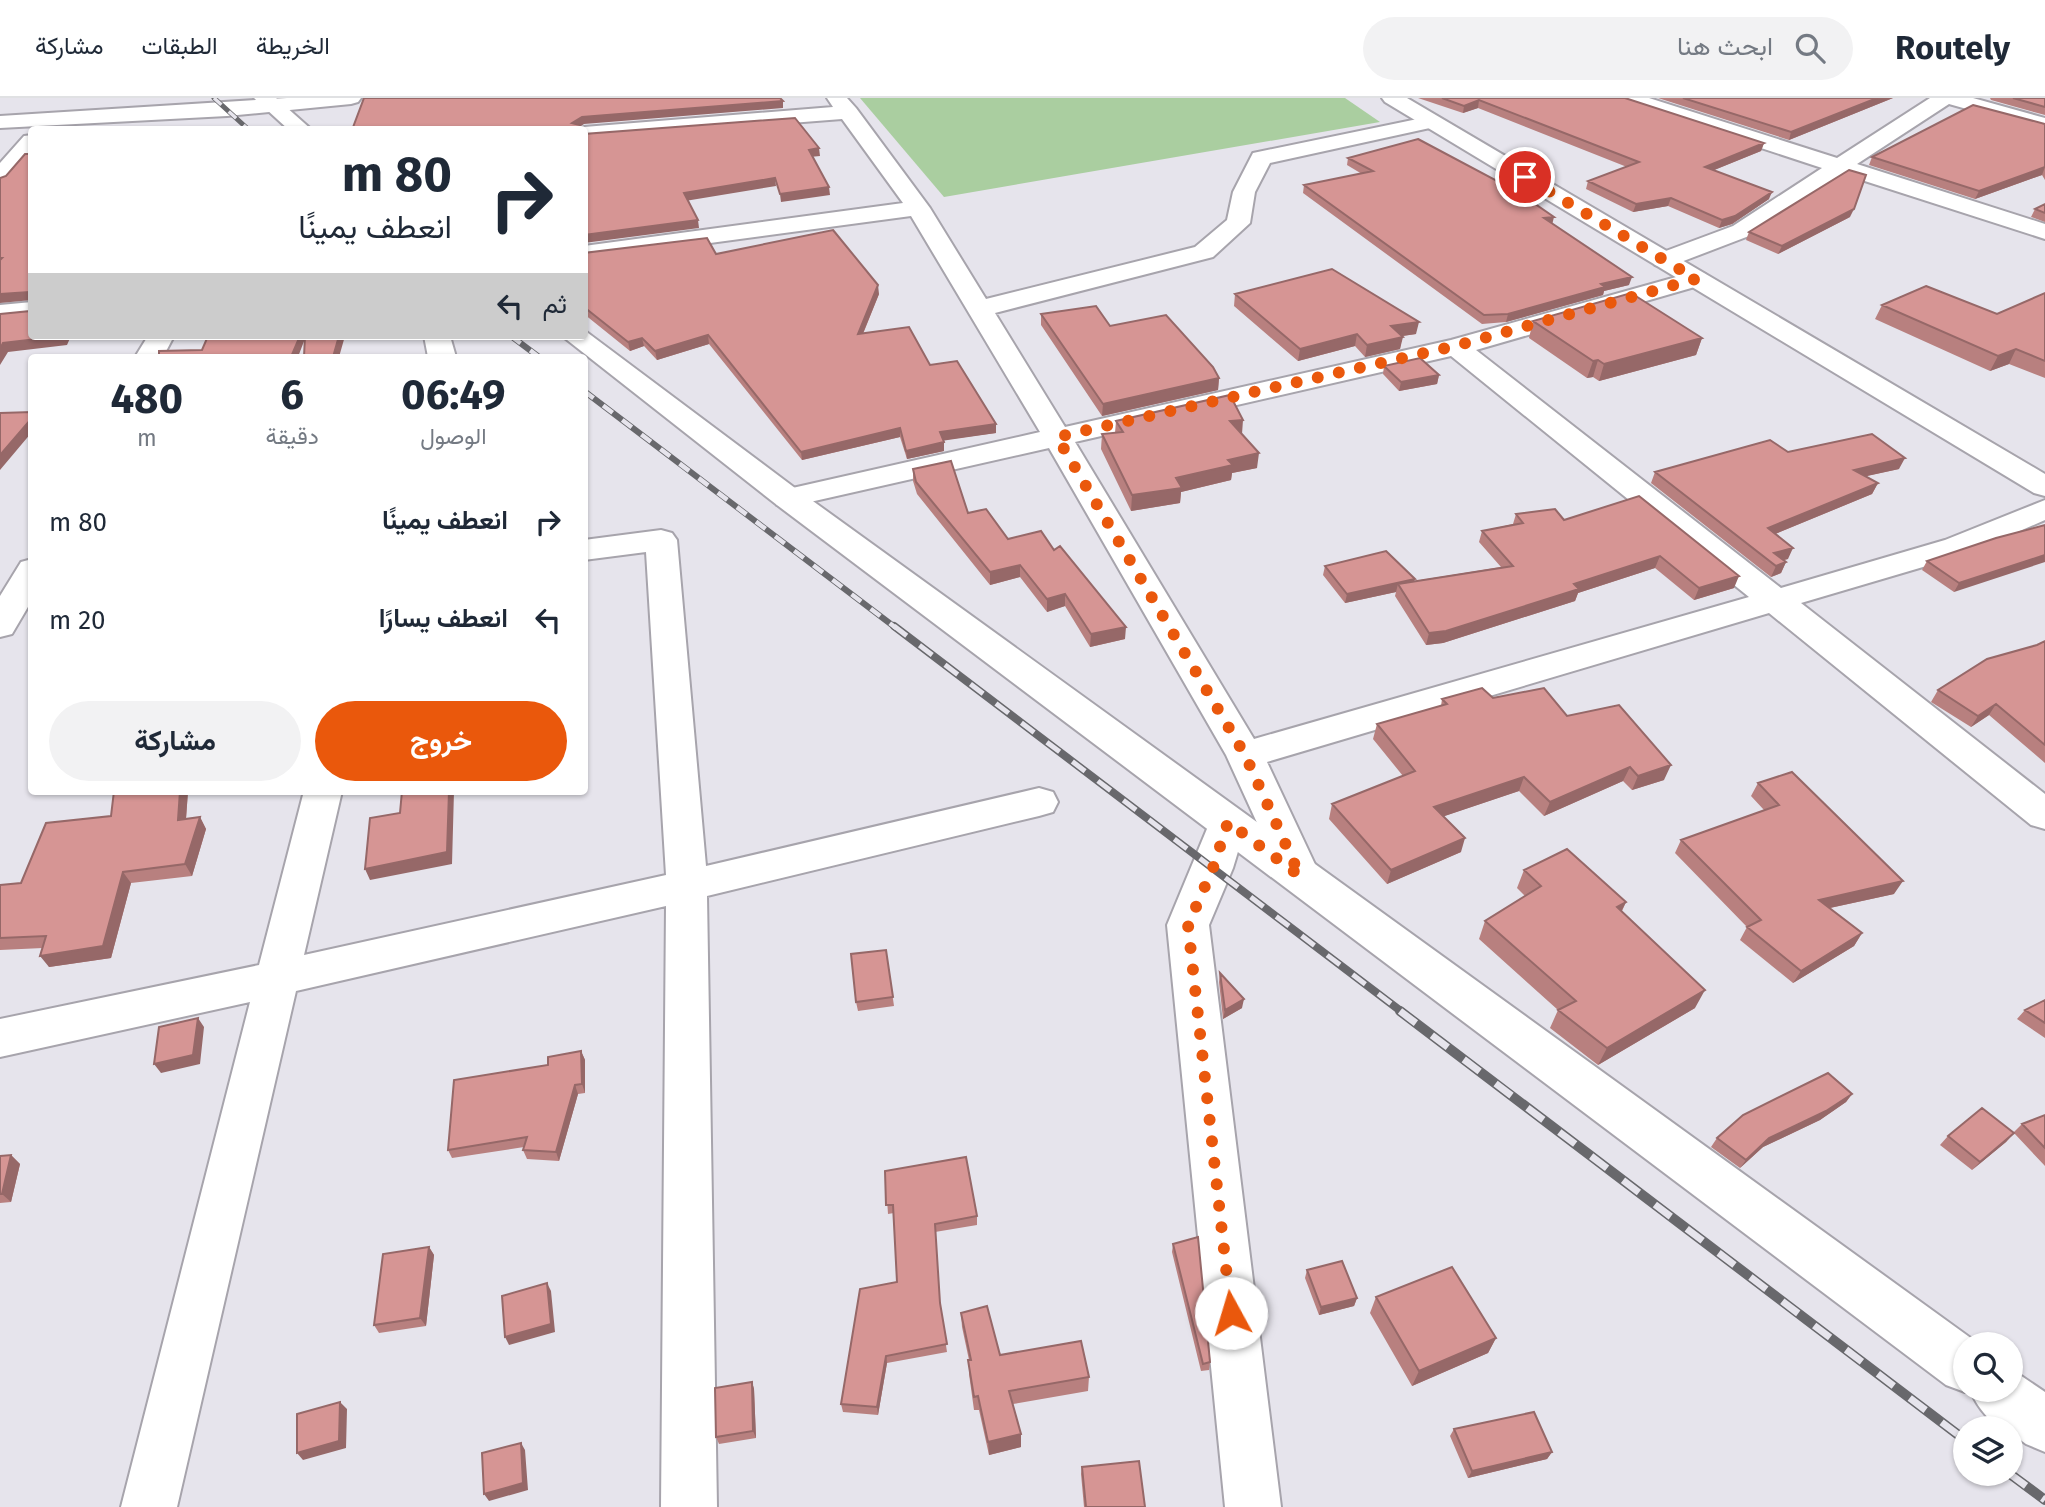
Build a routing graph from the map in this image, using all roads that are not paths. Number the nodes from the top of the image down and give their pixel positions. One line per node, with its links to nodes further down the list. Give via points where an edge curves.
1 (351, 98): 5 (street)
2 (1628, 98): 14 (street)
3 (1944, 98): 14 (street)
4 (1951, 98): 10 (street)
5 (268, 102): 9 (street); 11 (street)
6 (843, 105): 12 (street); 16 (street)
7 (1417, 108): 19 (street); 21 (street, via 1261,158 1244,192 1238,223 1204,252)
8 (0, 122): 9 (street)
9 (47, 124)
10 (2045, 125)
11 (298, 126)
12 (588, 133)
13 (28, 146): 15 (street)
14 (1838, 166): 17 (street); 19 (street, via 1741,231)
15 (0, 177)
16 (918, 208): 18 (street); 21 (street)
17 (2045, 232)
18 (588, 252)
19 (1664, 260): 20 (street)
20 (1696, 279): 25 (street); 27 (street)
21 (979, 309): 26 (street)
22 (28, 310): 23 (street)
23 (0, 313)
24 (580, 340): 28 (street)
25 (1455, 346): 26 (street); 32 (street)
26 (1057, 437): 28 (street); 35 (street)
27 (2045, 487)
28 (788, 498): 39 (street)
29 (2045, 509): 32 (street, via 1956,547)
30 (588, 550): 41 (street, via 661,541)
31 (28, 576): 34 (street)
32 (1773, 600): 35 (street); 38 (street)
33 (28, 621): 34 (street)
34 (0, 625)
35 (1245, 755): 40 (street)
36 (322, 795): 42 (street)
37 (1039, 802): 41 (street)
38 (2045, 815)
39 (1228, 822): 40 (street); 49 (street, via 1188,925)
40 (1300, 876): 44 (street)
41 (687, 886): 42 (street); 48 (street)
42 (275, 980): 43 (street); 47 (street)
43 (0, 1038)
44 (1953, 1357)
45 (2013, 1402): 46 (street)
46 (2045, 1425)
47 (149, 1507)
48 (689, 1507)
49 (1253, 1507)

